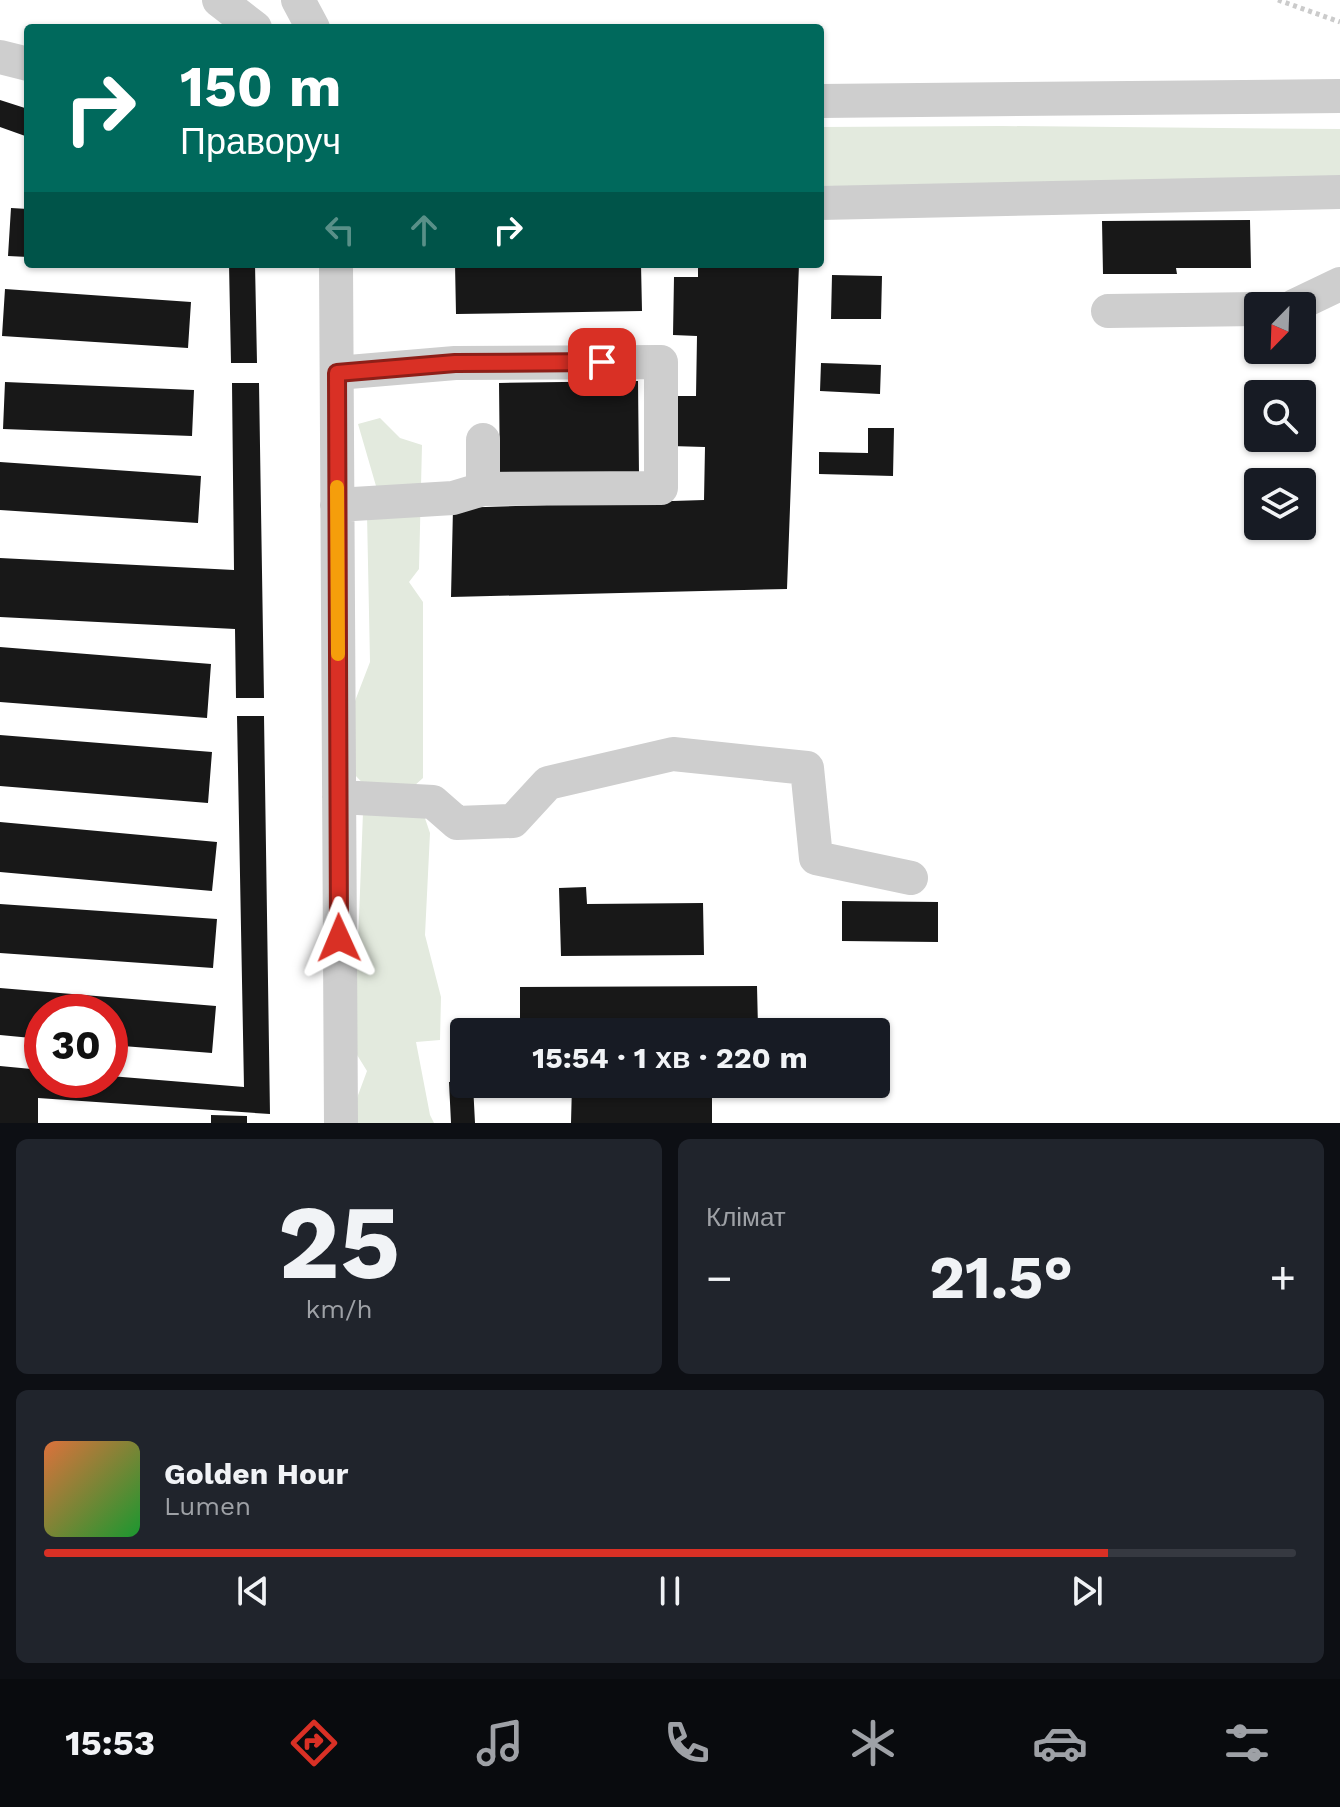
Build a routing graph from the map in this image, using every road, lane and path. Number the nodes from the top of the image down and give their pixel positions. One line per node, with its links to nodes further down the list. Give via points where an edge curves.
1 (219, 0): 6 (street)
2 (257, 0): 7 (street)
3 (298, 0): 8 (street)
4 (1278, 0): 5 (path)
5 (1340, 22)
6 (250, 24)
7 (261, 24)
8 (311, 24)
9 (0, 57): 10 (street)
10 (24, 63)
11 (1340, 96): 12 (street)
12 (824, 101)
13 (1340, 192): 14 (street)
14 (824, 203)
15 (336, 268): 20 (street)
16 (1340, 284): 17 (street)
17 (1316, 295)
18 (1244, 309): 19 (street)
19 (1108, 311)
20 (337, 373): 22 (street, via 455,363 661,362 661,488); 23 (street)
21 (483, 440): 22 (street)
22 (483, 489): 23 (street, via 453,498)
23 (337, 505): 24 (street)
24 (339, 797): 25 (street, via 433,802 457,823 513,821 548,783 673,754 807,768 816,858); 26 (street)
25 (911, 878)
26 (341, 1123)

